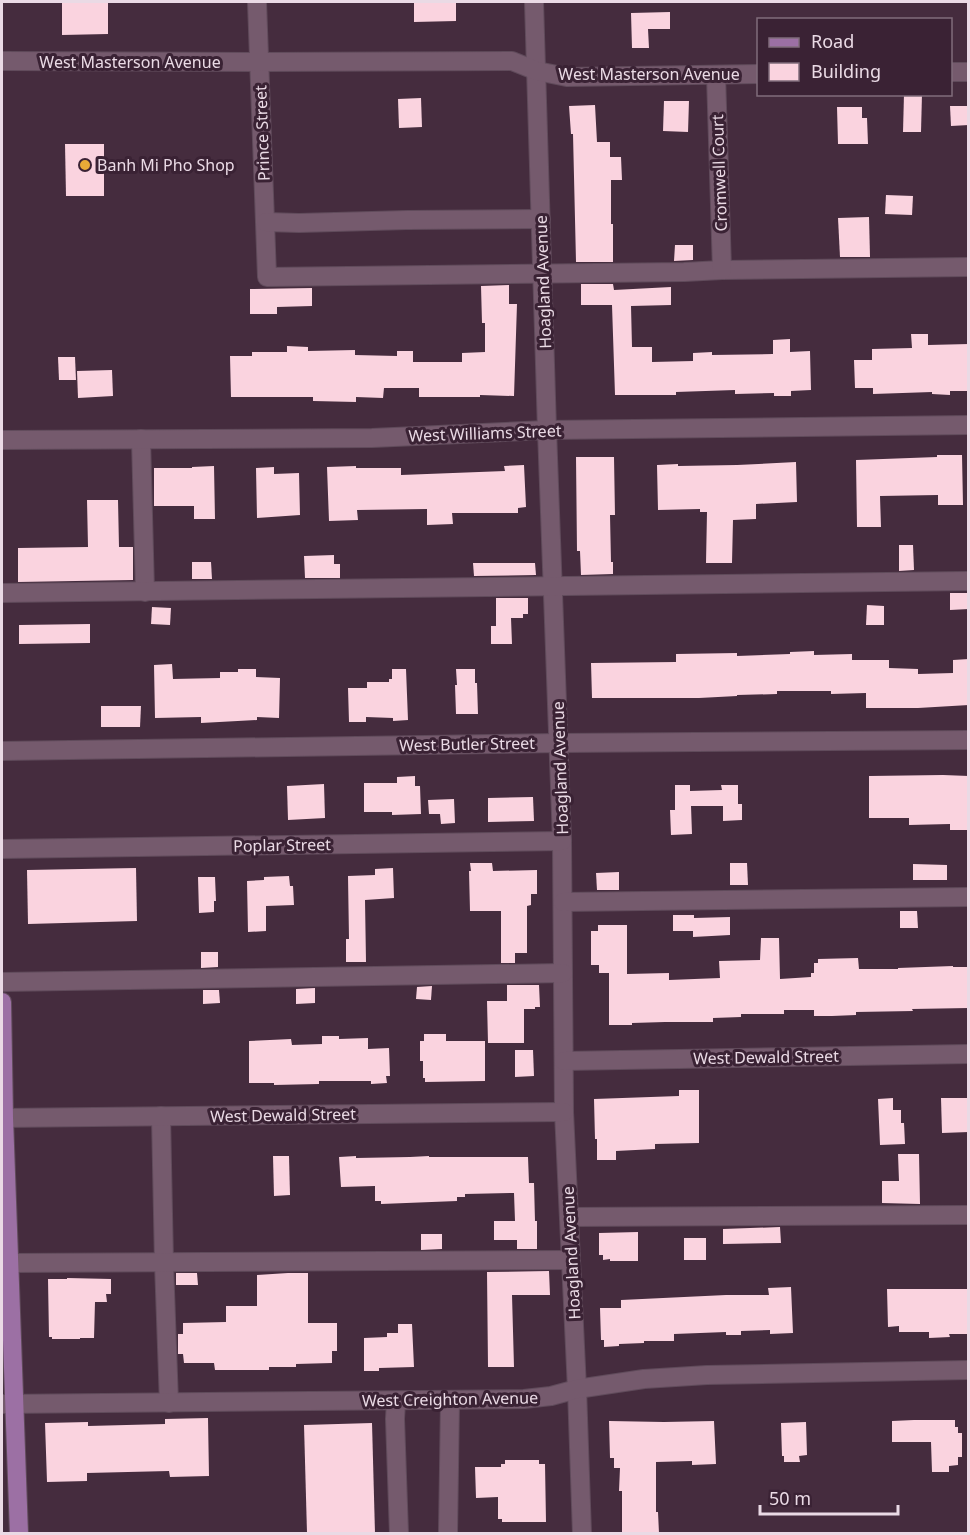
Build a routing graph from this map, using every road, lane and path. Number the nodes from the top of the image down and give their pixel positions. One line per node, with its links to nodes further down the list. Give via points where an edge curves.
1 (257, 2): 4 (street, Prince Street)
2 (534, 2): 5 (street, Hoagland Avenue)
3 (2, 61): 4 (street, West Masterson Avenue)
4 (259, 62): 5 (street, West Masterson Avenue, via 512,61); 11 (street, Prince Street)
5 (537, 71): 9 (street, West Masterson Avenue, via 567,77); 10 (street, Hoagland Avenue)
6 (952, 72): 7 (street)
7 (969, 72)
8 (757, 74): 9 (street, West Masterson Avenue)
9 (716, 75): 13 (street, Cromwell Court)
10 (542, 219): 11 (street); 14 (street, Hoagland Avenue)
11 (266, 222): 14 (street, Prince Street, via 267,277)
12 (969, 267): 13 (street)
13 (722, 270): 14 (street)
14 (543, 274): 16 (street, Hoagland Avenue)
15 (969, 425): 16 (street, West Williams Street)
16 (547, 430): 17 (street, West Williams Street, via 372,438); 20 (street, Hoagland Avenue)
17 (141, 439): 18 (street, West Williams Street); 21 (street)
18 (2, 440)
19 (969, 581): 20 (street)
20 (553, 587): 21 (street); 24 (street, Hoagland Avenue)
21 (146, 592): 22 (street)
22 (2, 593)
23 (969, 740): 24 (street, West Butler Street)
24 (559, 743): 25 (street, West Butler Street); 26 (street, Hoagland Avenue)
25 (2, 751)
26 (562, 841): 27 (street, Poplar Street); 29 (street, Hoagland Avenue)
27 (2, 849)
28 (969, 897): 29 (street)
29 (563, 902): 30 (street, Hoagland Avenue)
30 (563, 974): 31 (street); 34 (street, Hoagland Avenue)
31 (2, 982)
32 (2, 1002): 37 (main road)
33 (969, 1054): 34 (street, West Dewald Street)
34 (564, 1061): 35 (street, Hoagland Avenue)
35 (564, 1113): 36 (street, West Dewald Street); 39 (street, Hoagland Avenue)
36 (161, 1116): 37 (street, West Dewald Street); 42 (street)
37 (3, 1118): 41 (main road)
38 (969, 1215): 39 (street)
39 (569, 1217): 40 (street, Hoagland Avenue)
40 (571, 1260): 42 (street); 44 (street, Hoagland Avenue)
41 (9, 1263): 42 (street); 48 (main road)
42 (164, 1263): 47 (street)
43 (969, 1370): 44 (street, West Creighton Avenue, via 707,1375)
44 (577, 1389): 46 (street, West Creighton Avenue, via 524,1400); 52 (street, Hoagland Avenue)
45 (396, 1401): 46 (street, West Creighton Avenue); 47 (street, West Creighton Avenue); 50 (street)
46 (450, 1401): 51 (street)
47 (169, 1402): 48 (street, West Creighton Avenue)
48 (8, 1404): 49 (main road)
49 (19, 1533)
50 (399, 1533)
51 (448, 1533)
52 (582, 1533)

